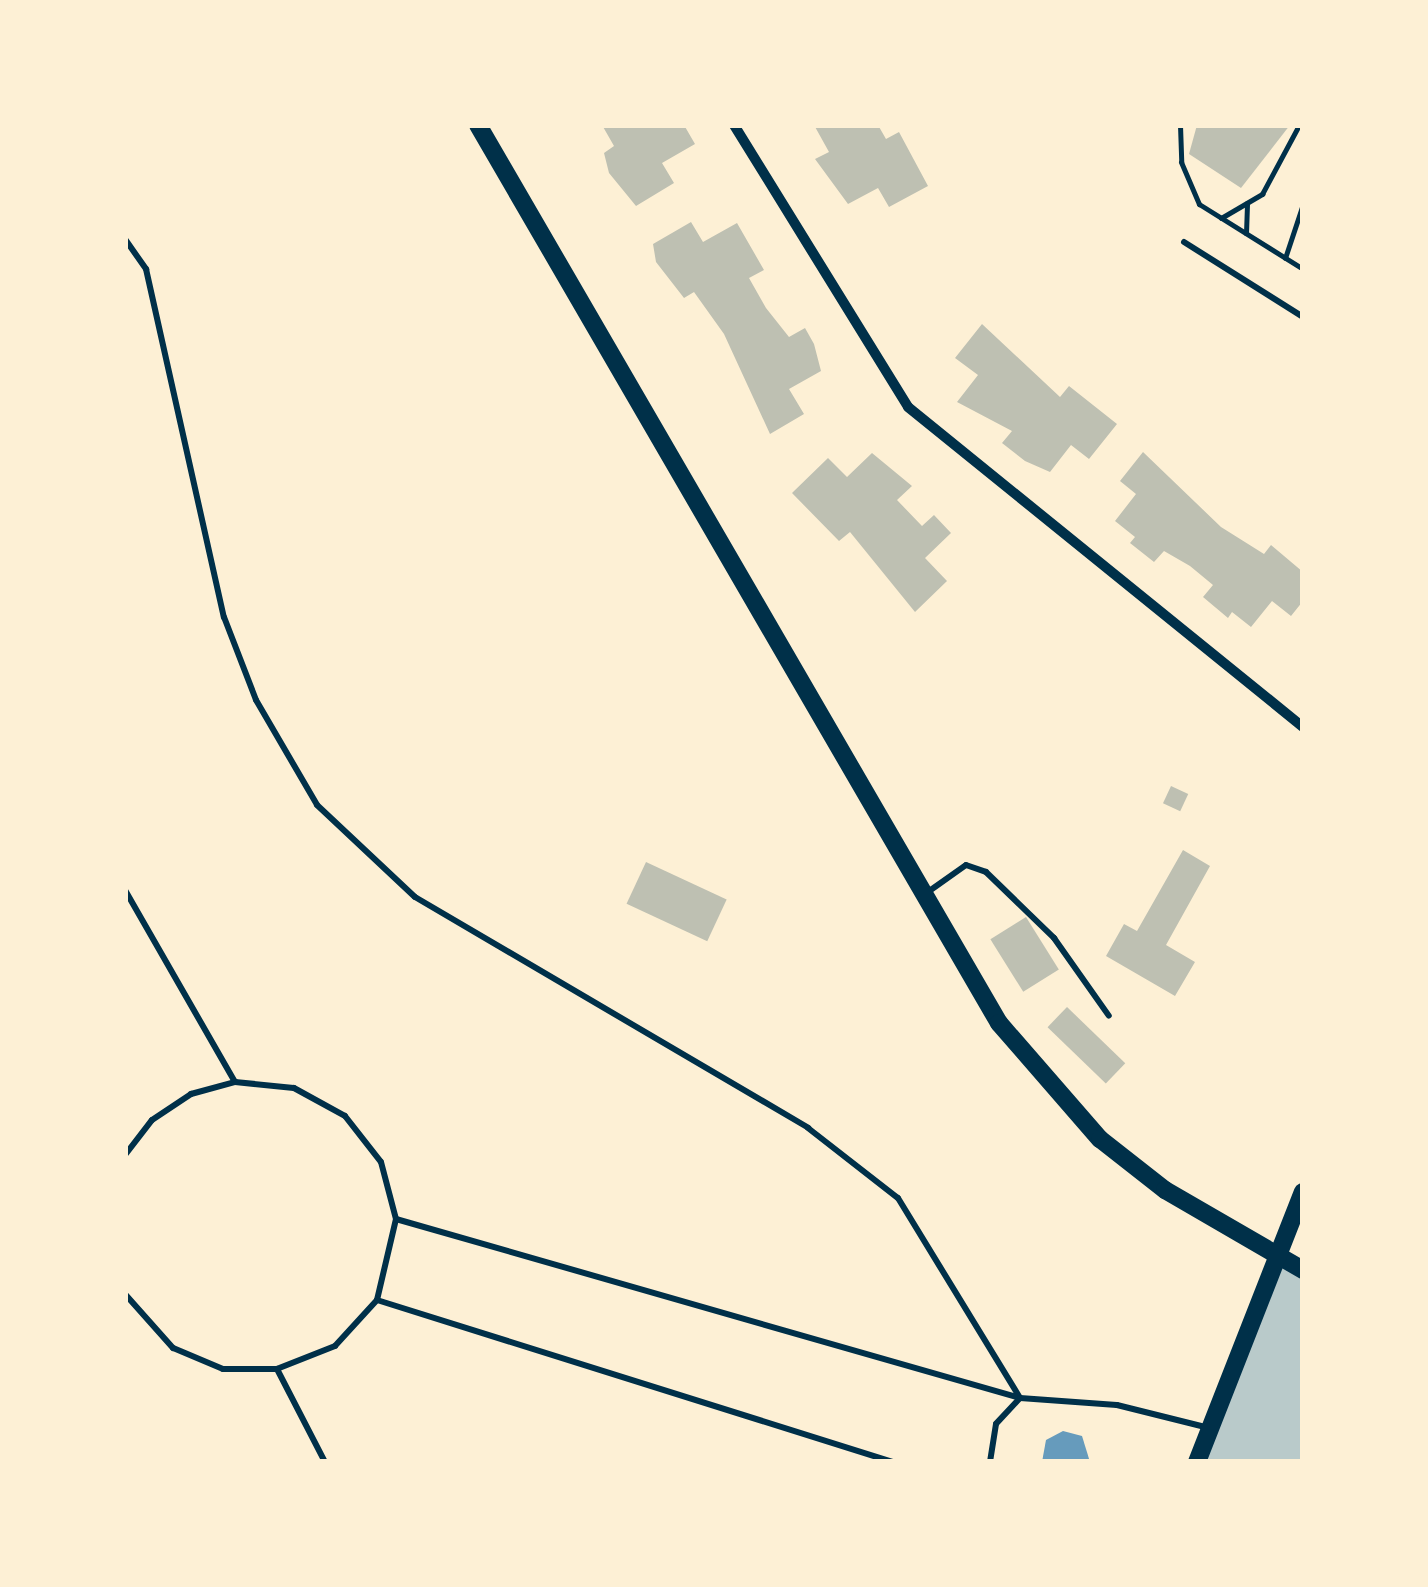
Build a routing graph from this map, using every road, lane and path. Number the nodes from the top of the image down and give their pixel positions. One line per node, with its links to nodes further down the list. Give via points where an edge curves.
1 (478, 125): 16 (main road)
2 (734, 125): 14 (street, via 908,407)
3 (1180, 125): 7 (path, via 1190,185)
4 (1299, 125): 5 (path, via 1283,166)
5 (1247, 203): 7 (path); 8 (path)
6 (1303, 204): 11 (path)
7 (1221, 218): 8 (path)
8 (1246, 233): 11 (path)
9 (125, 239): 27 (lane, via 146,269 224,617 256,700 317,805 415,898 808,1128 898,1198)
10 (1184, 242): 13 (lane)
11 (1284, 258): 12 (path)
12 (1303, 270)
13 (1303, 317)
14 (1303, 727)
15 (125, 890): 18 (lane)
16 (920, 897): 17 (lane, via 966,866 986,872 1054,938); 22 (main road, via 1000,1023 1100,1139 1165,1190)
17 (1109, 1016)
18 (236, 1082): 19 (lane, via 191,1094 152,1120); 21 (lane, via 294,1088 345,1116 381,1162)
19 (125, 1155)
20 (1303, 1192): 22 (main road)
21 (396, 1219): 25 (lane); 27 (lane)
22 (1280, 1256): 23 (main road); 28 (main road)
23 (1303, 1270)
24 (125, 1294): 26 (lane, via 172,1348 223,1369)
25 (377, 1300): 26 (lane, via 335,1346); 30 (lane)
26 (277, 1369): 29 (lane)
27 (1020, 1398): 28 (lane, via 1116,1404); 31 (lane, via 996,1424)
28 (1211, 1428): 32 (main road)
29 (325, 1462)
30 (893, 1462)
31 (990, 1462)
32 (1197, 1462)

